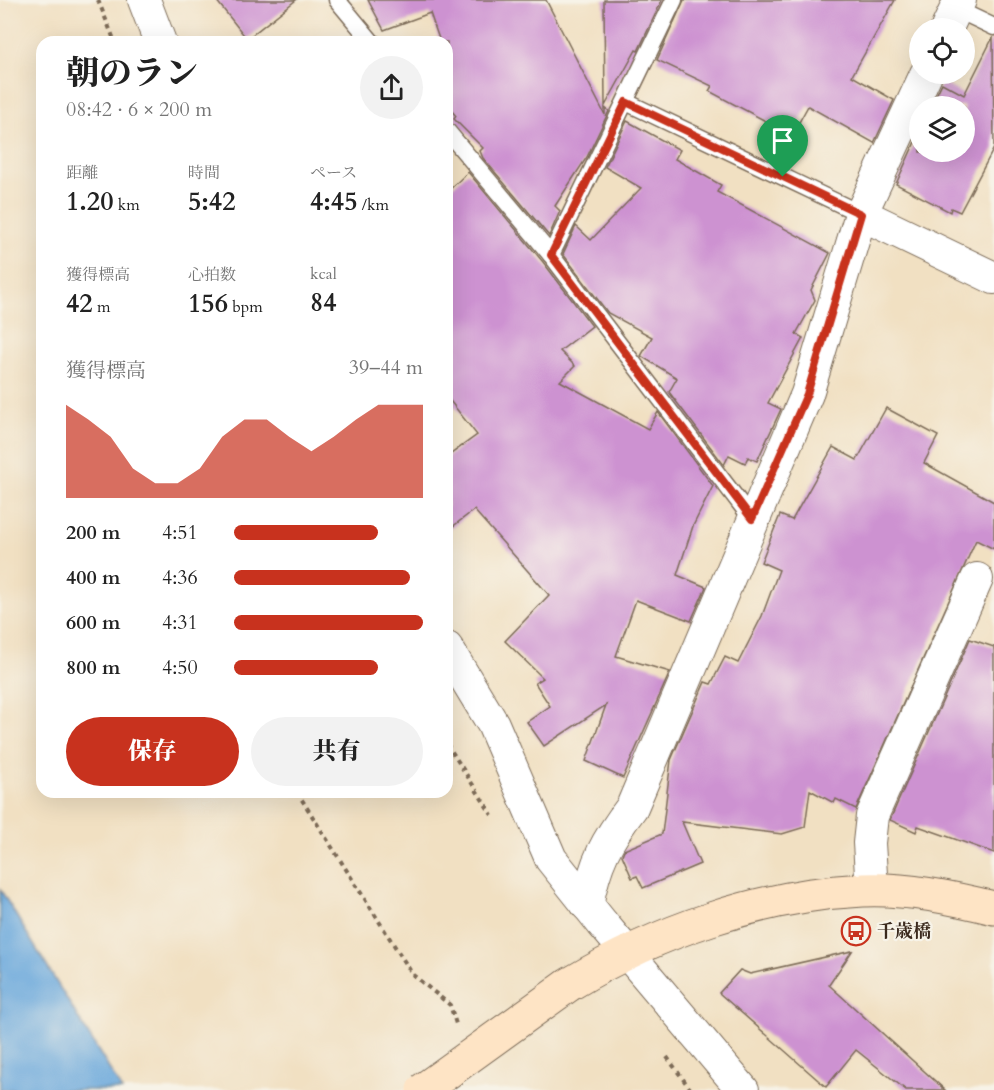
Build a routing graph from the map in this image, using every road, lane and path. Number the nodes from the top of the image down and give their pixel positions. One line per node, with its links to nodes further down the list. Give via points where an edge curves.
1 (98, 0): 7 (path)
2 (144, 0): 8 (street)
3 (337, 0): 9 (lane)
4 (674, 0): 11 (lane)
5 (955, 13): 6 (lane)
6 (994, 27)
7 (113, 36)
8 (158, 36)
9 (367, 36)
10 (921, 84): 13 (street)
11 (626, 102): 13 (lane); 14 (lane)
12 (453, 138): 14 (lane)
13 (861, 214): 15 (street); 16 (street, via 807,394)
14 (551, 255): 16 (lane)
15 (994, 278)
16 (752, 519): 21 (street, via 632,807 611,834 593,870)
17 (977, 579): 20 (street, via 872,816 868,843)
18 (453, 658): 21 (street, via 493,724 551,859)
19 (301, 798): 24 (path, via 413,975 450,1005)
20 (872, 890): 22 (main road); 23 (main road, via 785,898 679,930)
21 (587, 905): 23 (street)
22 (994, 909)
23 (628, 954): 25 (main road, bridge, via 570,984); 26 (street)
24 (457, 1026)
25 (423, 1090)
26 (743, 1090)

